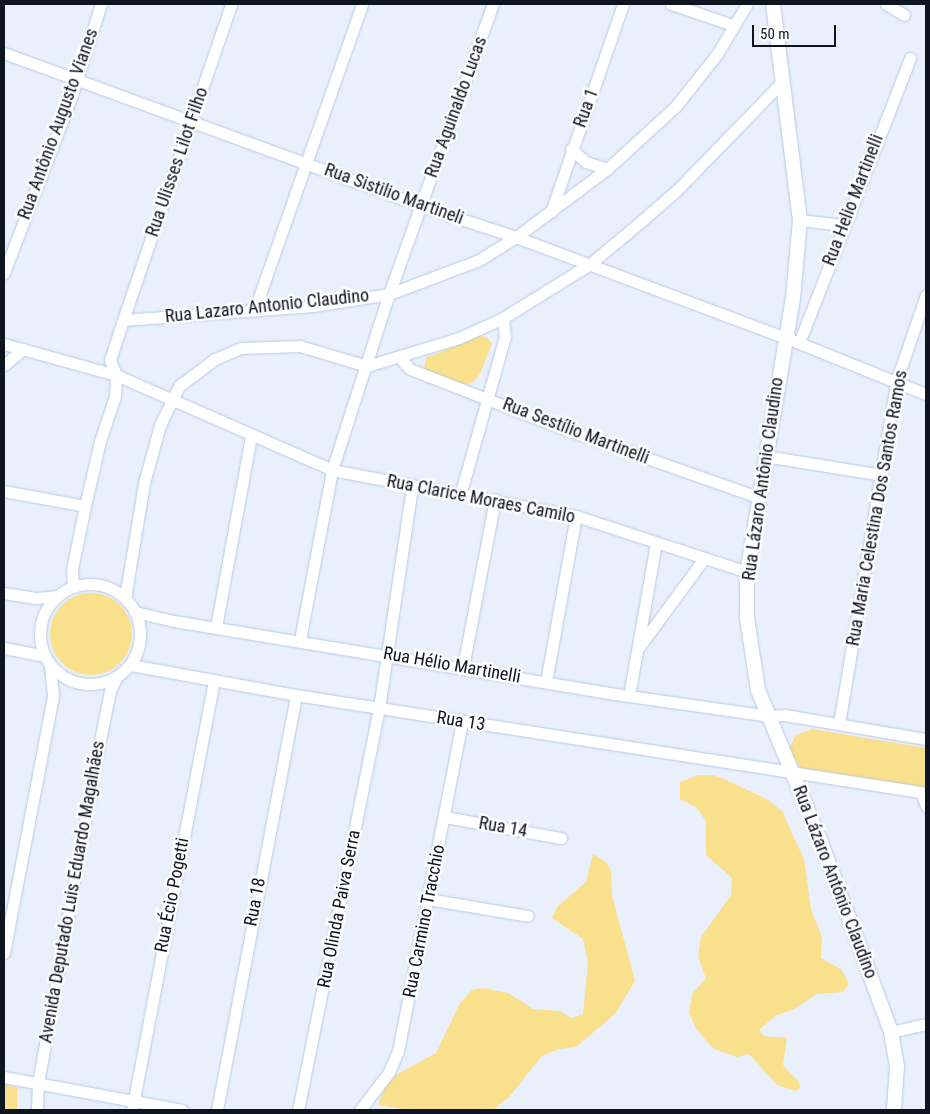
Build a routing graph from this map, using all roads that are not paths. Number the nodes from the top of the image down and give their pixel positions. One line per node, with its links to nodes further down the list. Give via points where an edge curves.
1 (101, 4): 14 (street, Rua Antônio Augusto Vianes)
2 (231, 4): 16 (street, Rua Ulisses Lilot Filho)
3 (362, 4): 18 (street)
4 (493, 4): 20 (street, Rua Aguinaldo Lucas)
5 (623, 4): 17 (street, Rua 1)
6 (672, 4): 11 (street)
7 (747, 4): 11 (street, Rua Lazaro Antonio Claudino)
8 (773, 4): 15 (main road, Rua Lázaro Antônio Claudino)
9 (886, 4): 10 (street)
10 (904, 15)
11 (734, 25): 19 (street, Rua Lazaro Antonio Claudino, via 717,54 676,106)
12 (4, 53): 14 (street, Rua Sistilio Martineli)
13 (910, 58): 23 (street, Rua Helio Martinelli)
14 (76, 81): 16 (street, Rua Sistilio Martineli); 26 (street, Rua Antônio Augusto Vianes)
15 (783, 81): 22 (main road, Rua Lázaro Antônio Claudino); 25 (street, via 677,190)
16 (193, 121): 18 (street, Rua Sistilio Martineli); 31 (street, Rua Ulisses Lilot Filho)
17 (571, 149): 19 (street, via 586,162); 21 (street, Rua 1)
18 (307, 162): 20 (street, Rua Sistilio Martineli); 29 (street, via 259,297)
19 (607, 169): 21 (street, Rua Lazaro Antonio Claudino)
20 (421, 206): 24 (street, Rua Sistilio Martineli); 27 (street, Rua Aguinaldo Lucas)
21 (551, 212): 24 (street, Rua Lazaro Antonio Claudino)
22 (800, 220): 23 (street); 32 (main road, Rua Lázaro Antônio Claudino, via 793,298)
23 (843, 225): 33 (street, Rua Helio Martinelli)
24 (516, 236): 25 (street, Rua Sistilio Martineli); 27 (street, Rua Lazaro Antonio Claudino, via 479,260)
25 (590, 264): 30 (street); 32 (street, Rua Sistilio Martineli)
26 (4, 273)
27 (389, 294): 29 (street, Rua Lazaro Antonio Claudino); 38 (street)
28 (926, 295): 40 (street, Rua Maria Celestina Dos Santos Ramos)
29 (258, 309): 31 (street, Rua Lazaro Antonio Claudino)
30 (503, 318): 36 (street, via 459,338); 42 (street, via 505,338)
31 (122, 320): 39 (street, via 110,360)
32 (784, 336): 33 (street, Rua Sistilio Martineli); 45 (main road, Rua Lázaro Antônio Claudino)
33 (799, 343): 40 (street, Rua Sistilio Martineli)
34 (4, 344): 35 (street, Rua Clarice Moraes Camilo)
35 (22, 348): 37 (street); 39 (street, Rua Clarice Moraes Camilo)
36 (400, 357): 38 (street); 42 (street, Rua Sestílio Martinelli, via 410,369)
37 (4, 365)
38 (367, 366): 43 (street, via 300,346 241,348 215,359 178,386); 46 (street)
39 (116, 375): 43 (street, Rua Clarice Moraes Camilo); 53 (street, via 115,396 100,441)
40 (896, 382): 41 (street, Rua Sistilio Martineli); 47 (street, Rua Maria Celestina Dos Santos Ramos)
41 (926, 394)
42 (487, 398): 50 (street); 51 (street, Rua Sestílio Martinelli, via 559,427)
43 (171, 400): 44 (street, Rua Clarice Moraes Camilo); 61 (street, via 160,425 144,483)
44 (252, 437): 46 (street, Rua Clarice Moraes Camilo); 63 (street)
45 (764, 456): 47 (street); 51 (main road, Rua Lázaro Antônio Claudino)
46 (332, 470): 48 (street, Rua Clarice Moraes Camilo); 64 (street)
47 (882, 475): 79 (street, Rua Maria Celestina Dos Santos Ramos)
48 (412, 486): 50 (street, Rua Clarice Moraes Camilo); 67 (street, Rua Olinda Paiva Serra)
49 (4, 491): 53 (street)
50 (461, 492): 52 (street, Rua Clarice Moraes Camilo)
51 (758, 497): 57 (main road, Rua Lázaro Antônio Claudino)
52 (495, 499): 54 (street, Rua Clarice Moraes Camilo); 70 (street)
53 (85, 506): 58 (street, via 72,569)
54 (576, 516): 55 (street, Rua Clarice Moraes Camilo); 73 (street)
55 (656, 543): 56 (street, Rua Clarice Moraes Camilo); 66 (street)
56 (703, 560): 57 (street, Rua Clarice Moraes Camilo); 66 (street)
57 (747, 572): 77 (main road, Rua Lázaro Antônio Claudino, via 752,657 758,690)
58 (74, 587): 60 (street); 61 (street, via 102,585)
59 (4, 593): 60 (street, via 36,598)
60 (57, 596): 68 (street, via 46,611 40,629)
61 (125, 598): 62 (street)
62 (135, 612): 63 (street, Rua Hélio Martinelli); 69 (street, via 140,638)
63 (216, 627): 64 (street, Rua Hélio Martinelli)
64 (300, 640): 67 (street, Rua Hélio Martinelli)
65 (4, 648): 68 (street)
66 (637, 649): 75 (street)
67 (385, 654): 70 (street, Rua Hélio Martinelli); 76 (street, Rua Olinda Paiva Serra)
68 (48, 660): 71 (street, via 64,676 82,683 100,683); 88 (street, via 53,695)
69 (131, 665): 71 (street); 72 (street, Rua 13)
70 (463, 667): 73 (street, Rua Hélio Martinelli)
71 (117, 676): 92 (street, Avenida Deputado Luis Eduardo Magalhães, via 110,691 98,750)
72 (214, 680): 74 (street, Rua 13); 93 (street, Rua Écio Pogetti)
73 (546, 682): 75 (street, Rua Hélio Martinelli)
74 (296, 695): 76 (street, Rua 13); 96 (street, Rua 18, via 230,1032)
75 (629, 696): 77 (street, Rua Hélio Martinelli)
76 (379, 708): 78 (street, Rua 13); 97 (street, Rua Olinda Paiva Serra)
77 (769, 716): 79 (street, via 785,715); 81 (main road, Rua Lázaro Antônio Claudino)
78 (462, 722): 81 (street, Rua 13); 84 (street, Rua Carmino Tracchio)
79 (839, 724): 80 (street)
80 (926, 739)
81 (792, 772): 82 (street, Rua 13); 90 (main road, Rua Lázaro Antônio Claudino)
82 (924, 793): 83 (street)
83 (926, 806)
84 (445, 817): 85 (street, Rua 14); 86 (street, Rua Carmino Tracchio)
85 (561, 838)
86 (428, 899): 87 (street); 98 (street, Rua Carmino Tracchio, via 398,1051 388,1072)
87 (528, 916)
88 (4, 953)
89 (926, 1024): 90 (street)
90 (891, 1032): 99 (main road, Rua Lázaro Antônio Claudino, via 897,1066)
91 (4, 1077): 92 (street)
92 (38, 1083): 93 (street); 94 (street, Avenida Deputado Luis Eduardo Magalhães)
93 (132, 1105): 95 (street)
94 (37, 1110)
95 (182, 1110)
96 (218, 1110)
97 (298, 1110)
98 (360, 1110)
99 (894, 1110)

